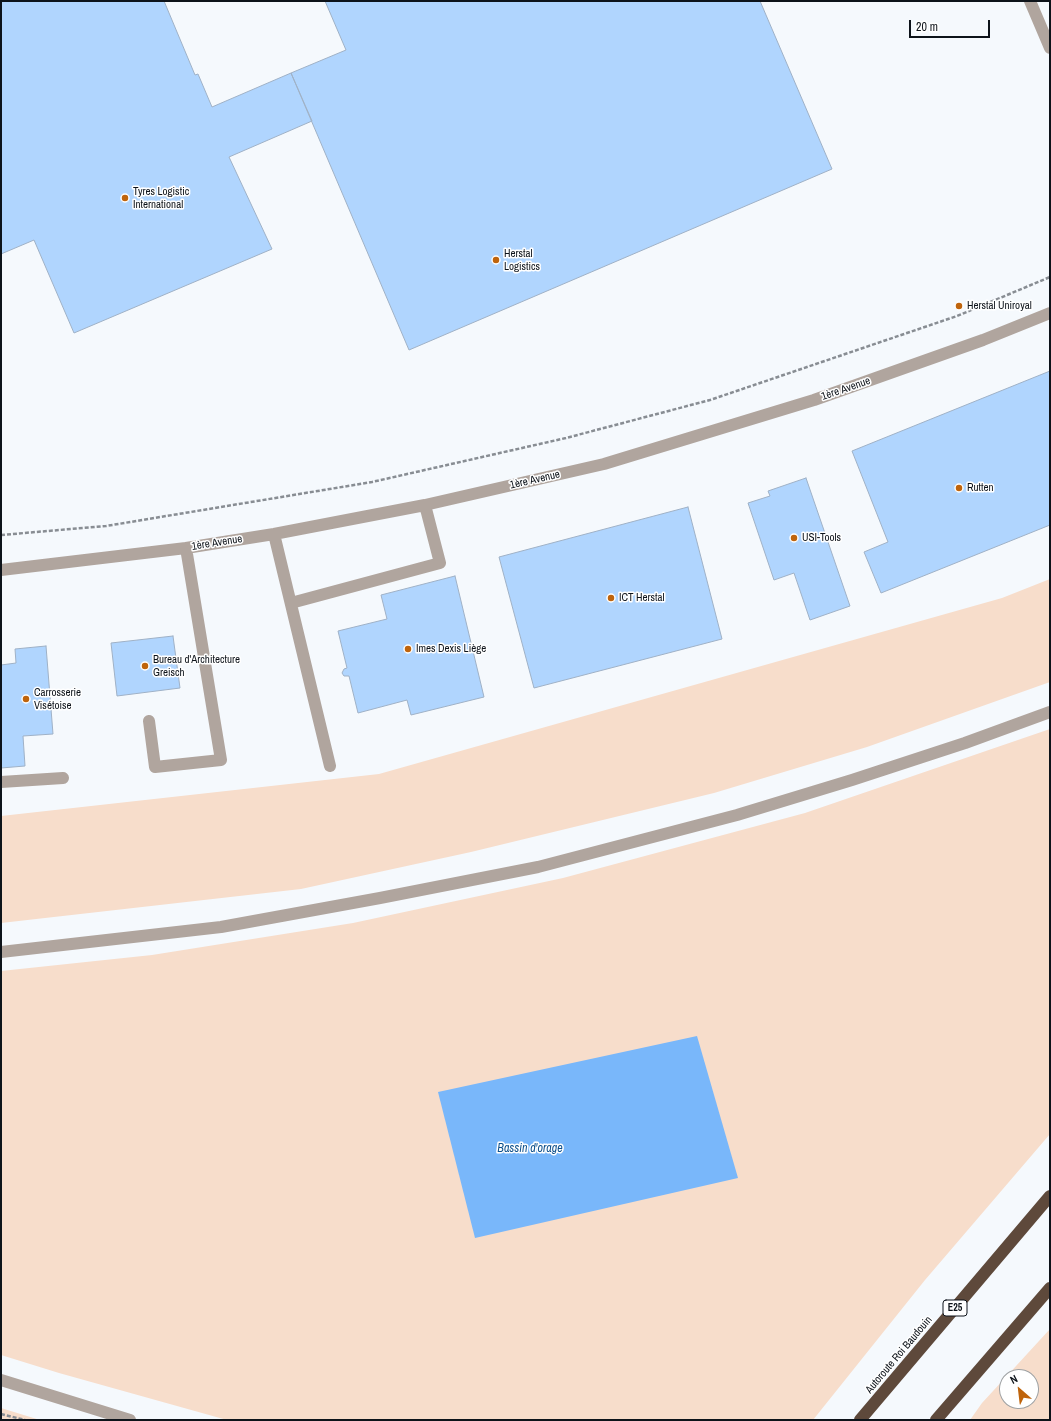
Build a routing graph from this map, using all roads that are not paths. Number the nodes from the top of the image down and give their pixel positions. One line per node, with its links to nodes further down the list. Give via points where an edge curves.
1 (1030, 1): 2 (street)
2 (1050, 48)
3 (1050, 313): 4 (street, 1ère Avenue, via 983,340 814,400 604,464)
4 (425, 505): 5 (street, 1ère Avenue); 8 (street, via 440,563)
5 (274, 534): 6 (street, 1ère Avenue); 8 (street)
6 (186, 548): 7 (street, 1ère Avenue); 10 (street, via 221,760 155,766)
7 (1, 570)
8 (290, 603): 11 (street)
9 (1050, 712): 14 (street, via 965,743 737,816 538,867 221,927)
10 (149, 722)
11 (330, 766)
12 (62, 778): 13 (street)
13 (1, 782)
14 (1, 952)
15 (1050, 1196): 19 (highway, Autoroute Roi Baudouin / E25)
16 (1050, 1288): 20 (highway)
17 (1, 1380): 18 (street)
18 (130, 1420)
19 (860, 1420)
20 (936, 1420)

